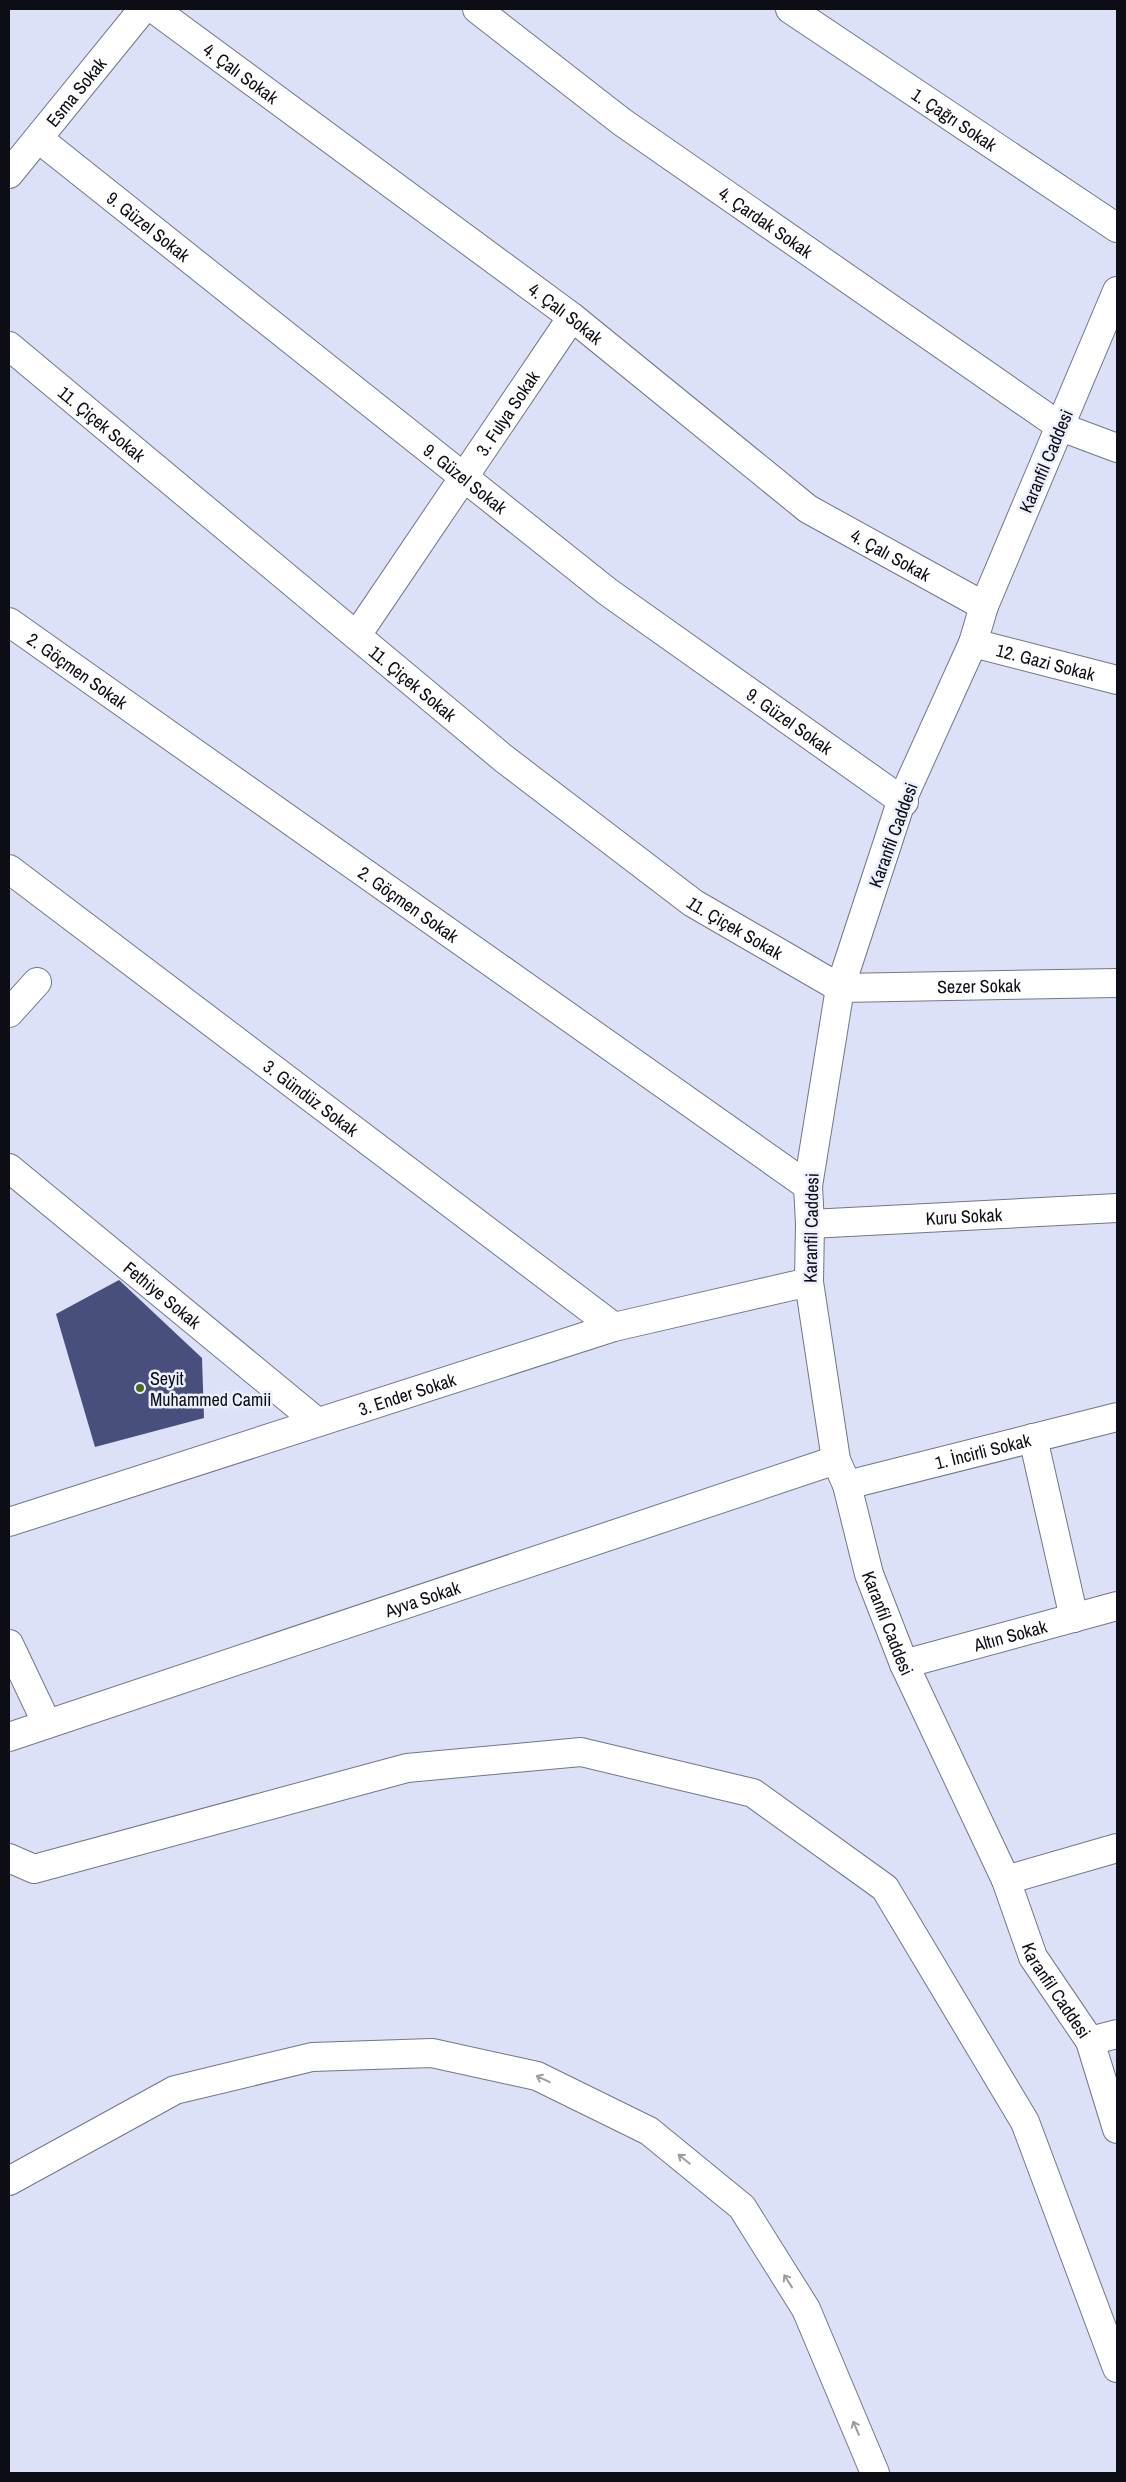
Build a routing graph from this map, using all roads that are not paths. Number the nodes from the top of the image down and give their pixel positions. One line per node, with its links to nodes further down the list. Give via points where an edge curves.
1 (143, 9): 5 (street, Esma Sokak)
2 (154, 9): 9 (street, 4. Çalı Sokak)
3 (477, 9): 11 (street, 4. Çardak Sokak, via 622,122)
4 (790, 9): 7 (street, 1. Çağrı Sokak)
5 (39, 138): 6 (street, Esma Sokak); 13 (street, 9. Güzel Sokak)
6 (9, 174)
7 (1117, 228)
8 (1117, 291): 11 (street, Karanfil Caddesi)
9 (572, 317): 13 (street, 3. Fulya Sokak); 14 (street, 4. Çalı Sokak, via 808,508)
10 (9, 346): 16 (street, 11. Çiçek Sokak)
11 (1061, 427): 12 (street, 4. Çardak Sokak); 14 (street, Karanfil Caddesi)
12 (1117, 448)
13 (465, 477): 16 (street, 3. Fulya Sokak); 19 (street, 9. Güzel Sokak, via 608,592)
14 (984, 606): 17 (street, Karanfil Caddesi)
15 (9, 622): 26 (street, 2. Göçmen Sokak)
16 (357, 635): 23 (street, 11. Çiçek Sokak, via 503,758 692,904)
17 (973, 643): 18 (street, 12. Gazi Sokak); 19 (street, Karanfil Caddesi)
18 (1117, 680)
19 (904, 802): 23 (street, Karanfil Caddesi)
20 (9, 868): 30 (street, 3. Gündüz Sokak)
21 (37, 982): 24 (street)
22 (1117, 983): 23 (street, Sezer Sokak)
23 (840, 988): 26 (street, Karanfil Caddesi)
24 (9, 1013)
25 (9, 1168): 32 (street, Fethiye Sokak)
26 (808, 1186): 28 (street, Karanfil Caddesi)
27 (1117, 1208): 28 (street, Kuru Sokak)
28 (810, 1224): 29 (street, Karanfil Caddesi)
29 (809, 1282): 30 (street, 3. Ender Sokak); 34 (street, Karanfil Caddesi)
30 (614, 1327): 32 (street, 3. Ender Sokak)
31 (1117, 1417): 33 (street, 1. İncirli Sokak)
32 (316, 1421): 36 (street, 3. Ender Sokak)
33 (1033, 1438): 35 (street, 1. İncirli Sokak); 38 (street)
34 (836, 1460): 35 (street, Karanfil Caddesi); 41 (street, Ayva Sokak)
35 (847, 1485): 40 (street, Karanfil Caddesi, via 868,1574)
36 (9, 1522)
37 (1117, 1606): 38 (street, Altın Sokak)
38 (1074, 1618): 40 (street, Altın Sokak)
39 (9, 1644): 41 (street)
40 (904, 1664): 45 (street, Karanfil Caddesi)
41 (48, 1724): 42 (street, Ayva Sokak)
42 (9, 1737)
43 (1117, 1848): 45 (street)
44 (9, 1858): 50 (street, via 34,1869 407,1768 581,1752 753,1793 885,1888 1024,2122)
45 (1006, 1880): 47 (street, Karanfil Caddesi, via 1033,1957)
46 (1117, 2034): 47 (street)
47 (1090, 2041): 48 (street, Karanfil Caddesi)
48 (1117, 2129)
49 (9, 2181): 51 (street, one-way to 49, via 806,2309 742,2207 650,2131 537,2076 432,2053 312,2057 175,2090)
50 (1117, 2368)
51 (875, 2473)

